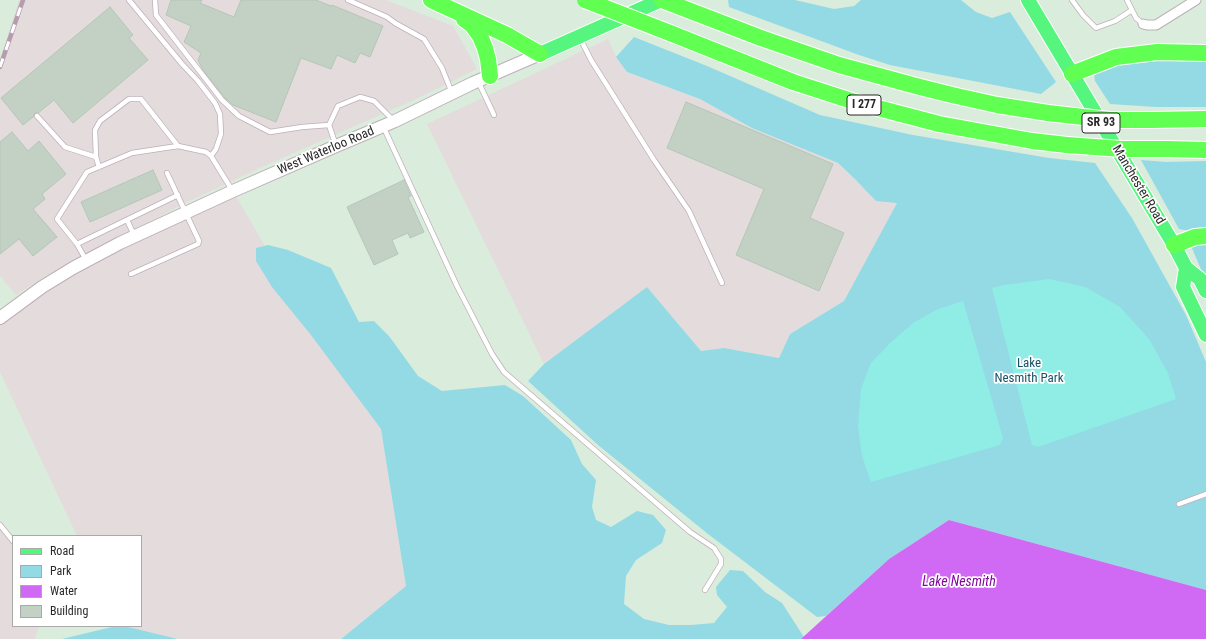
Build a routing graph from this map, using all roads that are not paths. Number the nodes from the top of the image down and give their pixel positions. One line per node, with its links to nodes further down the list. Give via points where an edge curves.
1 (129, 0): 29 (lane, via 215,103 220,114 221,134)
2 (155, 0): 24 (lane, via 156,15 222,100 238,116 270,132)
3 (348, 0): 19 (lane, via 387,17 424,39 442,68)
4 (431, 0): 11 (highway)
5 (585, 0): 28 (highway, I 277, bridge, via 793,82 855,102 939,124 1067,145 1122,149)
6 (662, 0): 14 (main road, West Waterloo Road); 22 (highway, I 277, bridge, via 846,67 997,105 1110,120)
7 (1072, 0): 12 (lane, via 1096,28 1115,21)
8 (1127, 0): 12 (lane)
9 (1196, 0): 13 (street, via 1156,26)
10 (1031, 1): 17 (main road, Manchester Road / SR 93)
11 (450, 9): 16 (highway, via 507,35); 18 (highway, via 472,25 480,36 488,59)
12 (1132, 10): 13 (lane)
13 (1143, 24)
14 (579, 36): 16 (main road, West Waterloo Road); 44 (lane, via 599,73 689,211)
15 (1206, 53): 17 (highway, via 1157,52 1116,57)
16 (540, 54): 18 (main road, West Waterloo Road)
17 (1072, 74): 40 (main road, Manchester Road / SR 93)
18 (484, 78): 19 (main road, West Waterloo Road); 20 (lane)
19 (452, 93): 23 (main road, West Waterloo Road)
20 (494, 115)
21 (37, 116): 30 (lane, via 65,147)
22 (1206, 119)
23 (395, 121): 24 (lane, via 374,101 360,97 338,106); 25 (main road, West Waterloo Road)
24 (329, 125): 27 (lane)
25 (382, 126): 27 (main road, West Waterloo Road); 52 (lane, via 458,286 492,354 504,372 690,532 714,548 721,559 721,564)
26 (178, 146): 29 (lane, via 206,152); 30 (lane, via 141,99 129,99 100,121 95,130); 31 (lane, via 132,153)
27 (336, 146): 33 (main road, West Waterloo Road)
28 (1206, 150)
29 (211, 156): 33 (lane)
30 (96, 157): 31 (lane)
31 (99, 167): 39 (lane, via 87,172 57,219)
32 (167, 173): 34 (lane)
33 (233, 191): 35 (main road, West Waterloo Road)
34 (178, 195): 35 (lane); 36 (lane)
35 (186, 213): 38 (main road, West Waterloo Road); 43 (lane, via 199,241 198,244)
36 (127, 220): 38 (lane); 39 (lane)
37 (1206, 236): 40 (highway, via 1195,237)
38 (135, 237): 41 (main road, West Waterloo Road)
39 (77, 244): 41 (lane)
40 (1174, 245): 42 (main road, Manchester Road / SR 93)
41 (87, 261): 46 (main road, West Waterloo Road, via 42,287)
42 (1186, 268): 45 (main road, Manchester Road / SR 93, via 1200,279); 47 (main road, via 1184,287)
43 (131, 274)
44 (722, 283)
45 (1206, 291)
46 (0, 318)
47 (1206, 335)
48 (1206, 494): 49 (lane)
49 (1179, 504)
50 (0, 525): 51 (lane)
51 (12, 541)
52 (705, 590)

